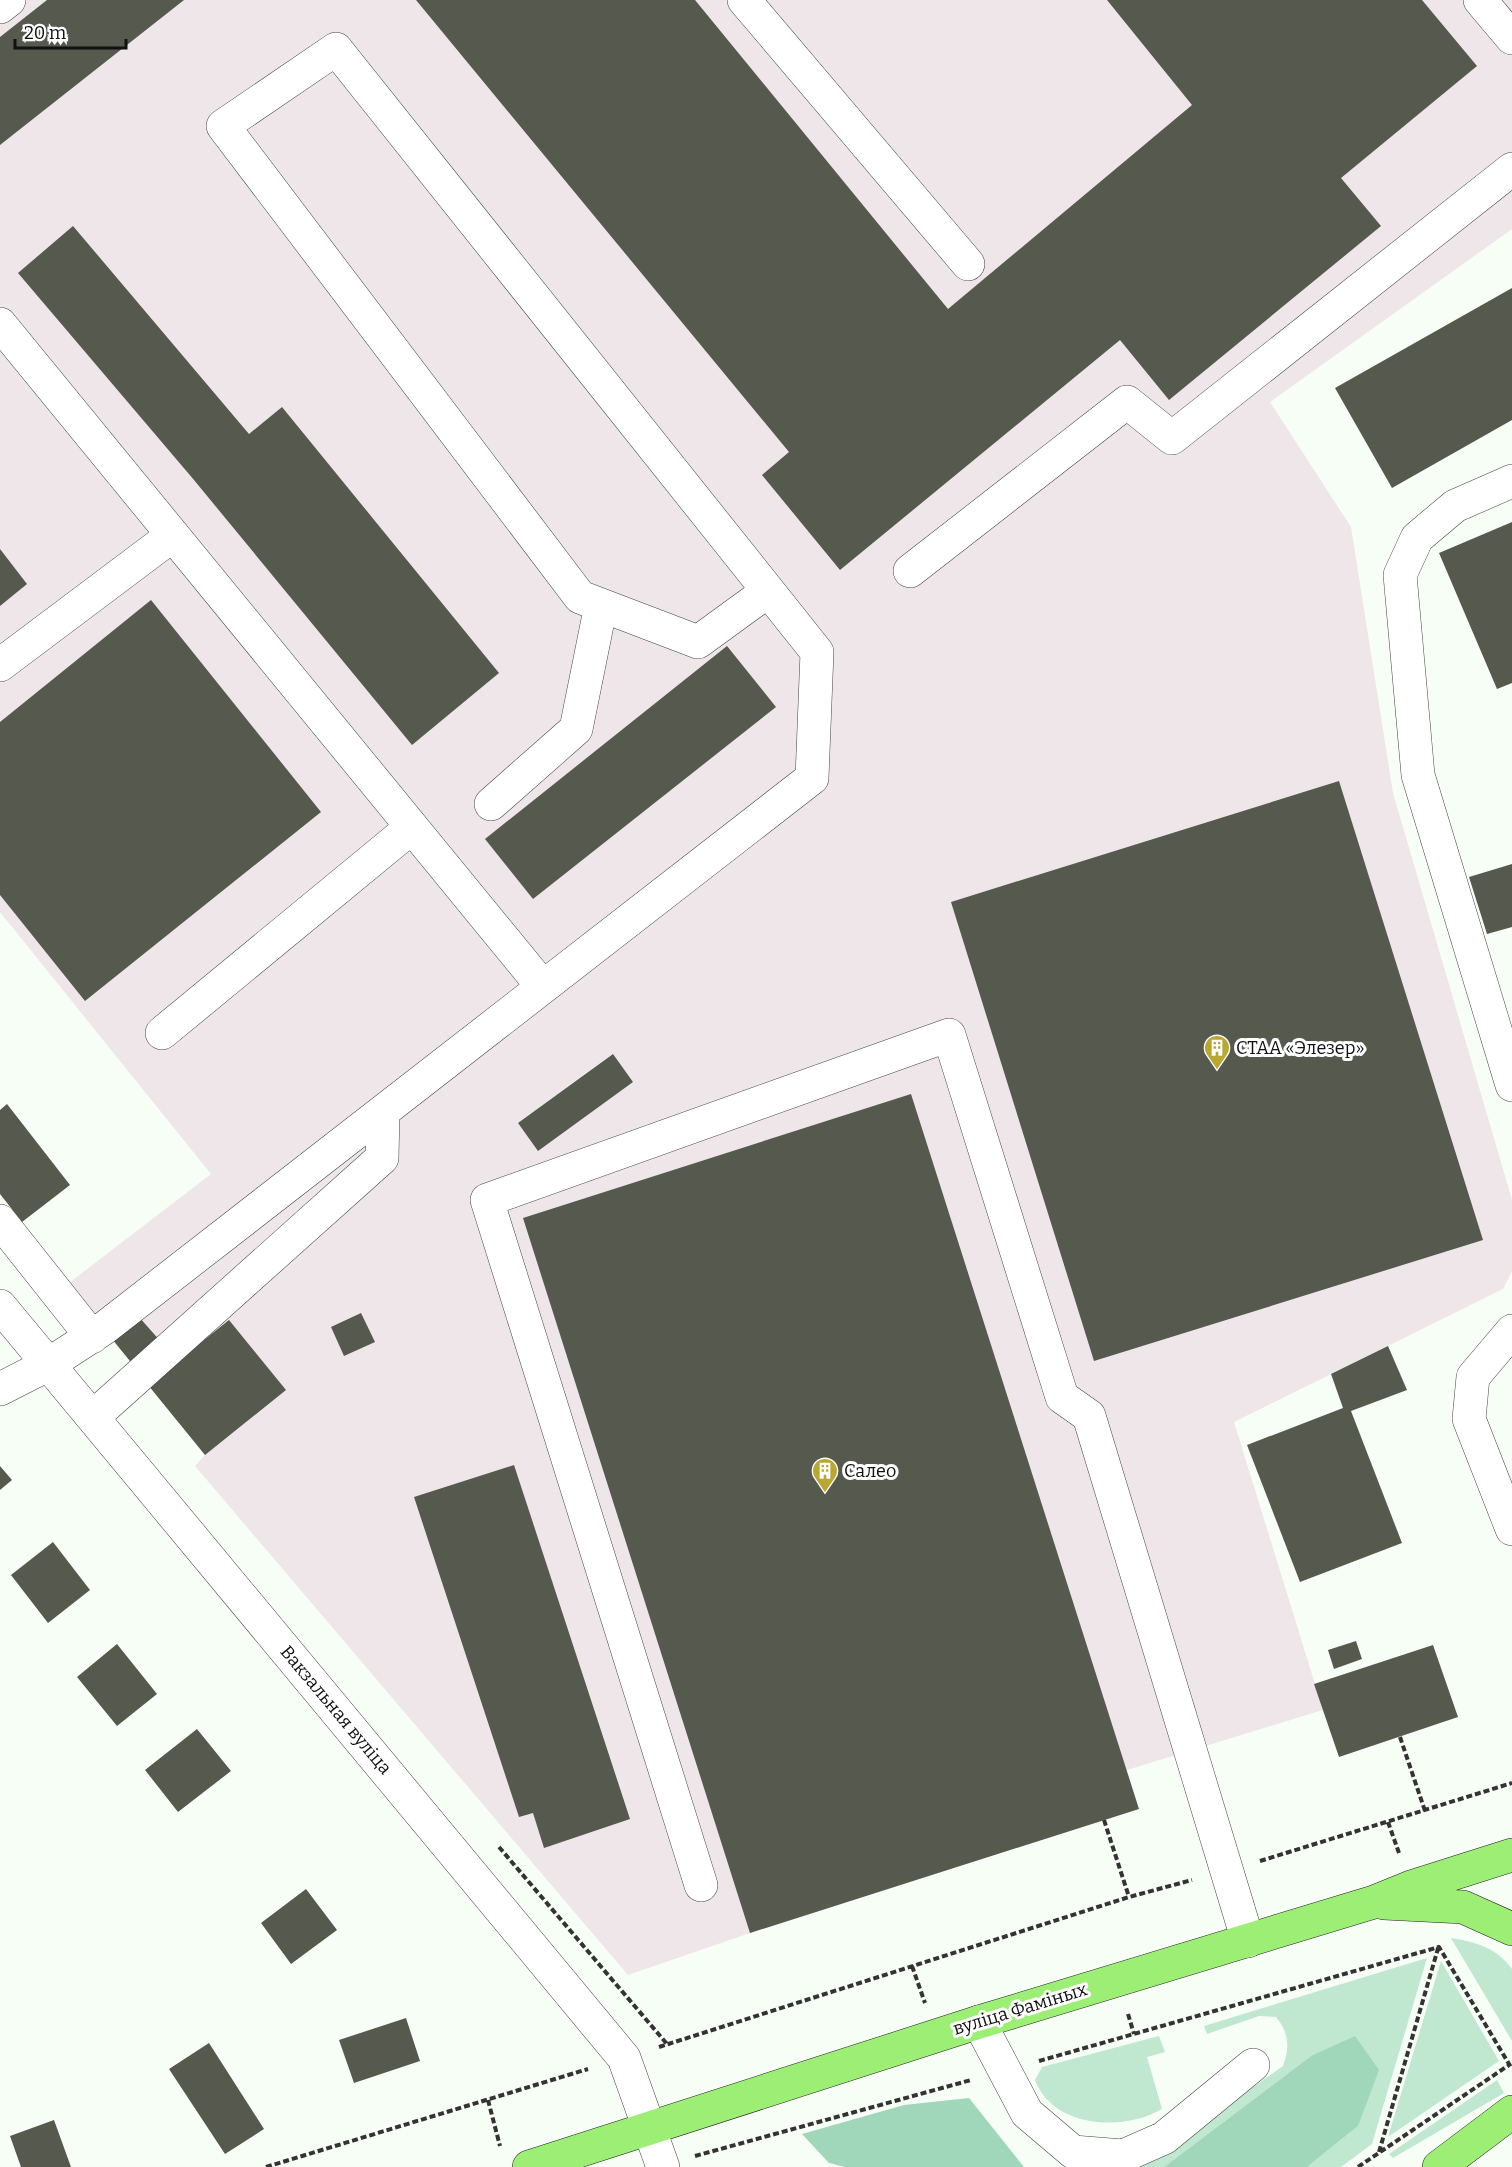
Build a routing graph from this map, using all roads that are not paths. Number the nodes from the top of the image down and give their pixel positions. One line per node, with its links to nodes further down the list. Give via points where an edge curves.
1 (9, 0): 4 (street)
2 (744, 0): 7 (street)
3 (1480, 0): 5 (street)
4 (0, 7)
5 (1512, 38)
6 (1512, 170): 11 (street, via 1172,438 1127,402)
7 (968, 264)
8 (0, 324): 10 (street)
9 (1512, 481): 19 (street, via 1455,506 1417,538 1400,574 1418,775)
10 (173, 535): 14 (street); 16 (street)
11 (910, 571)
12 (768, 591): 13 (street, via 698,642); 13 (street, via 336,49 224,126 580,597); 17 (street, via 817,652 812,778)
13 (601, 605): 15 (street, via 576,729)
14 (0, 665)
15 (491, 804)
16 (412, 827): 17 (street); 18 (street)
17 (543, 987): 20 (street)
18 (162, 1033)
19 (1512, 1085)
20 (383, 1112): 24 (street); 27 (street, via 382,1158)
21 (0, 1221): 24 (street)
22 (0, 1306): 25 (street, Вакзальная вуліца)
23 (1512, 1331): 28 (street, via 1473,1377 1469,1419)
24 (92, 1337): 25 (street)
25 (49, 1364): 26 (street); 27 (street, Вакзальная вуліца)
26 (0, 1389)
27 (93, 1417): 38 (street, Вакзальная вуліца, via 624,2058)
28 (1505, 1491): 29 (street)
29 (1512, 1529)
30 (1512, 1855): 32 (main road)
31 (701, 1885): 34 (street, via 487,1200 950,1035 1062,1397 1089,1416)
32 (1415, 1896): 33 (main road, via 1463,1907); 34 (main road, вуліца Фаміных, via 1374,1902)
33 (1512, 1929)
34 (1248, 1941): 35 (main road, вуліца Фаміных)
35 (979, 2022): 36 (street, via 1027,2113 1073,2152 1123,2156 1164,2138); 38 (main road, вуліца Фаміных)
36 (1253, 2065)
37 (1512, 2112): 41 (main road)
38 (649, 2127): 39 (main road, вуліца Фаміных); 40 (street, Вакзальная вуліца)
39 (516, 2161)
40 (675, 2165)
41 (1439, 2167)

